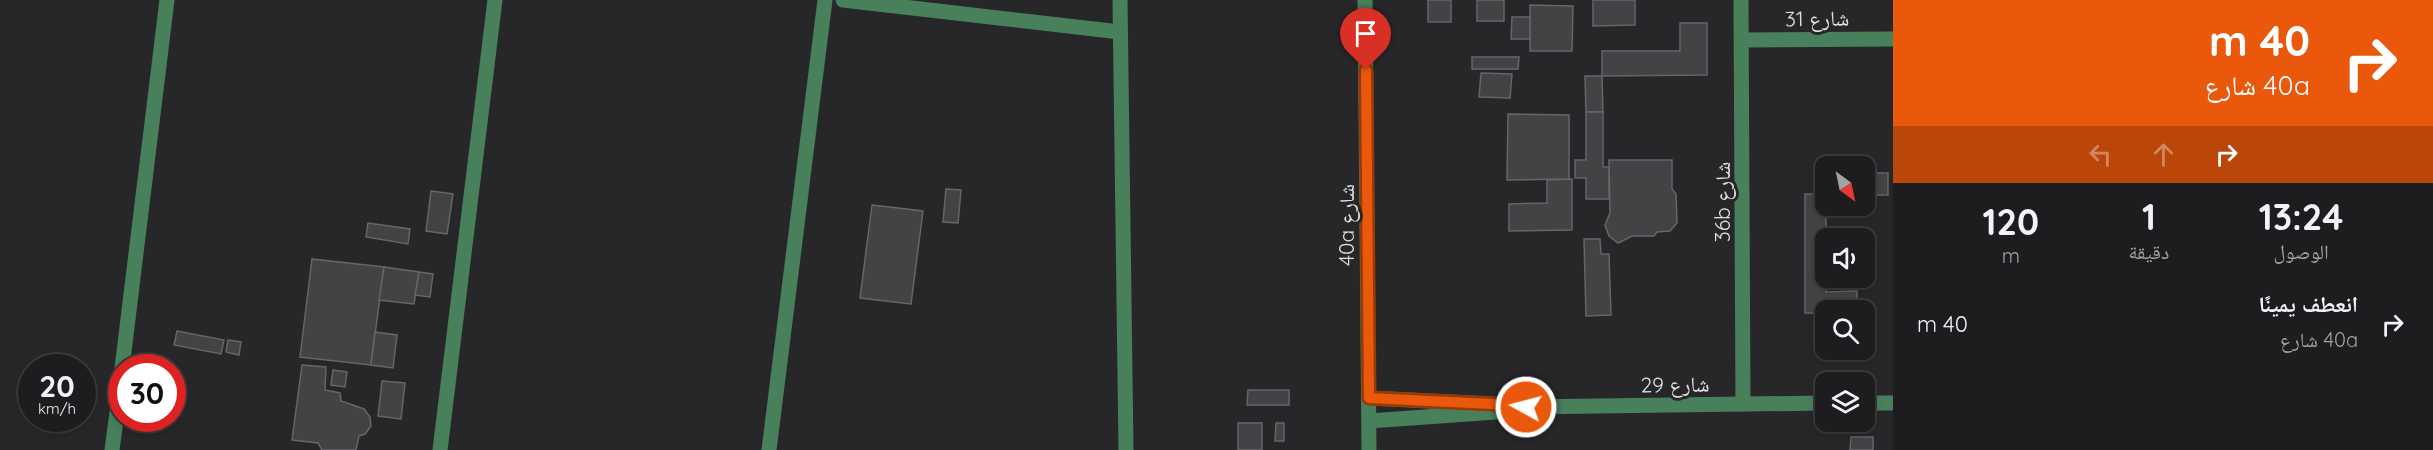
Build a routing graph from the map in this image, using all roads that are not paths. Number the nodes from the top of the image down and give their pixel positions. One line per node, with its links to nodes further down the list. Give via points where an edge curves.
1 (166, 0): 11 (street)
2 (495, 0): 21 (street)
3 (825, 0): 22 (street)
4 (843, 0): 8 (street)
5 (1120, 0): 8 (street)
6 (1365, 0): 12 (street, 40a شارع)
7 (1742, 0): 10 (street, 36b شارع)
8 (1120, 32): 23 (street)
9 (1893, 39): 10 (street, شارع 31)
10 (1742, 40): 16 (street, 36b شارع)
11 (124, 354)
12 (1369, 398): 17 (street, شارع 29); 18 (street, 40a شارع)
13 (1815, 403): 16 (street, شارع 29)
14 (1875, 403): 15 (street)
15 (1893, 403)
16 (1743, 404): 17 (street, شارع 29)
17 (1526, 407): 18 (street, شارع 29)
18 (1369, 421): 24 (street, 40a شارع)
19 (114, 432): 20 (street)
20 (112, 450)
21 (440, 450)
22 (769, 450)
23 (1126, 450)
24 (1370, 450)

